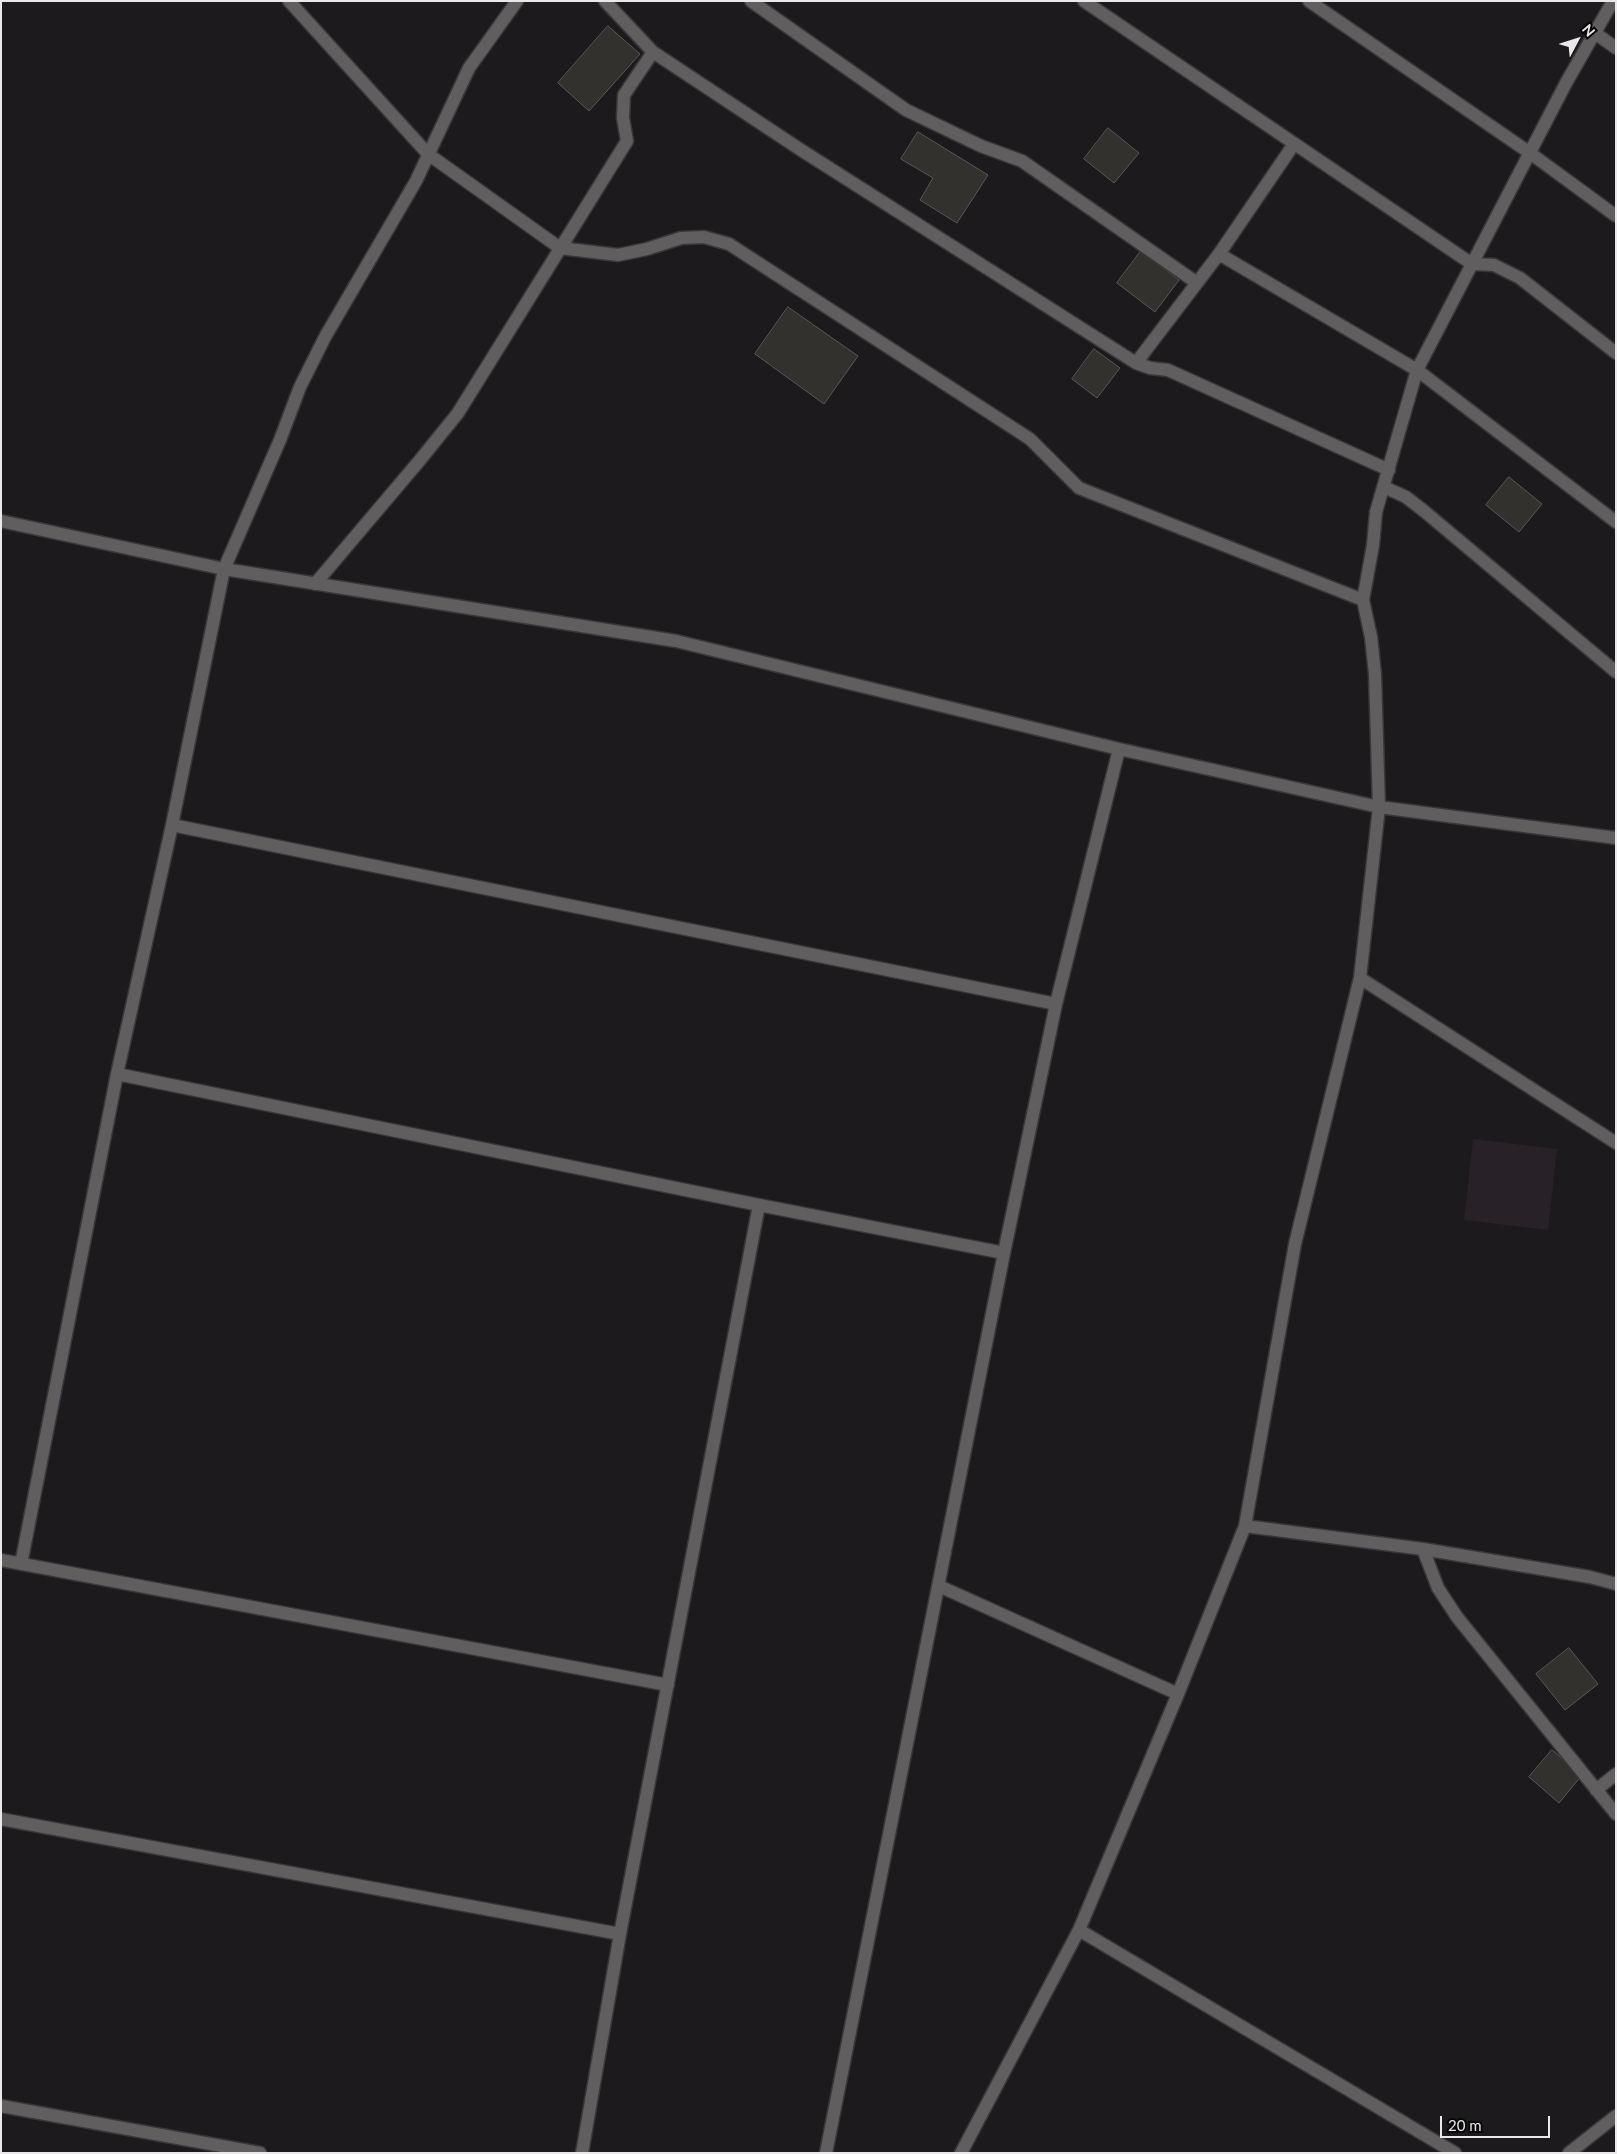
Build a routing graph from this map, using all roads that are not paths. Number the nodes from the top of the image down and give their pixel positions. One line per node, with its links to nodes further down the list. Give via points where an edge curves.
1 (289, 1): 13 (street)
2 (517, 1): 13 (street, via 469,68)
3 (605, 1): 10 (street)
4 (751, 1): 18 (street, via 906,110 981,146 1022,161)
5 (1084, 1): 11 (street)
6 (1309, 1): 12 (street)
7 (1613, 1): 8 (street)
8 (1595, 33): 9 (street); 12 (street)
9 (1616, 48)
10 (653, 52): 15 (street, via 624,95 627,141); 20 (street, via 800,150)
11 (1294, 144): 16 (street); 17 (street)
12 (1530, 153): 14 (street); 17 (street)
13 (428, 154): 15 (street); 26 (street, via 300,388)
14 (1616, 216)
15 (560, 248): 27 (street, via 458,412); 28 (street, via 618,254 681,238 704,237 729,244 1030,439 1079,488)
16 (1219, 254): 18 (street); 21 (street)
17 (1472, 264): 19 (street, via 1494,265 1520,278); 21 (street)
18 (1197, 283): 20 (street)
19 (1616, 353)
20 (1136, 363): 22 (street, via 1168,370)
21 (1417, 370): 22 (street); 25 (street)
22 (1389, 470): 23 (street)
23 (1384, 487): 28 (street, via 1376,512); 29 (street, via 1424,510)
24 (1, 522): 26 (street)
25 (1616, 522)
26 (224, 569): 27 (street); 32 (street)
27 (315, 584): 30 (street, via 676,640)
28 (1363, 600): 31 (street, via 1375,674)
29 (1616, 672)
30 (1119, 749): 31 (street); 35 (street)
31 (1379, 807): 33 (street); 34 (street)
32 (172, 825): 35 (street); 36 (street)
33 (1615, 836)
34 (1360, 978): 37 (street); 40 (street, via 1295,1244)
35 (1056, 1004): 39 (street)
36 (117, 1074): 38 (street); 43 (street)
37 (1616, 1143)
38 (759, 1205): 39 (street); 46 (street)
39 (1004, 1253): 45 (street)
40 (1245, 1526): 41 (street); 47 (street)
41 (1423, 1549): 44 (street); 49 (street, via 1438,1588 1457,1617)
42 (1, 1560): 43 (street)
43 (21, 1564): 46 (street)
44 (1616, 1584)
45 (939, 1586): 47 (street); 58 (street)
46 (668, 1685): 53 (street)
47 (1178, 1694): 52 (street)
48 (1616, 1774): 49 (street)
49 (1596, 1790): 50 (street)
50 (1616, 1814)
51 (1, 1819): 53 (street)
52 (1079, 1930): 59 (street); 60 (street)
53 (620, 1934): 57 (street)
54 (1, 2106): 56 (street)
55 (1616, 2116): 61 (street)
56 (260, 2153)
57 (582, 2153)
58 (826, 2153)
59 (961, 2153)
60 (1455, 2153)
61 (1569, 2153)

